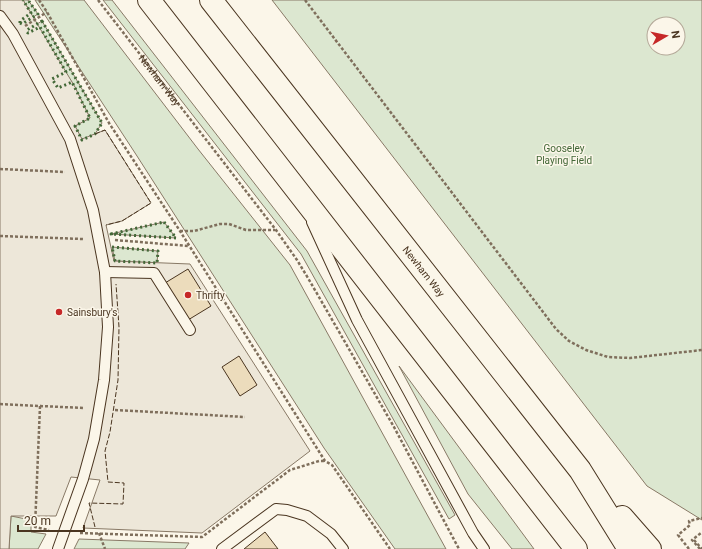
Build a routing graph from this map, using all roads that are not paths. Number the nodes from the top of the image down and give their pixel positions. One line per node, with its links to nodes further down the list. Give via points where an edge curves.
1 (149, 0): 4 (highway)
2 (211, 0): 7 (highway, Newham Way)
3 (0, 16): 5 (lane, via 13,34 70,139 93,210)
4 (297, 190): 11 (lane, via 357,320); 12 (highway)
5 (105, 272): 6 (lane, via 154,273); 8 (lane, via 108,326 104,380 94,439)
6 (190, 330)
7 (580, 470): 13 (highway, Newham Way); 14 (highway)
8 (58, 549)
9 (222, 549): 10 (lane, via 276,509 307,516 331,534)
10 (343, 549)
11 (484, 549)
12 (576, 549)
13 (629, 549)
14 (650, 549)

